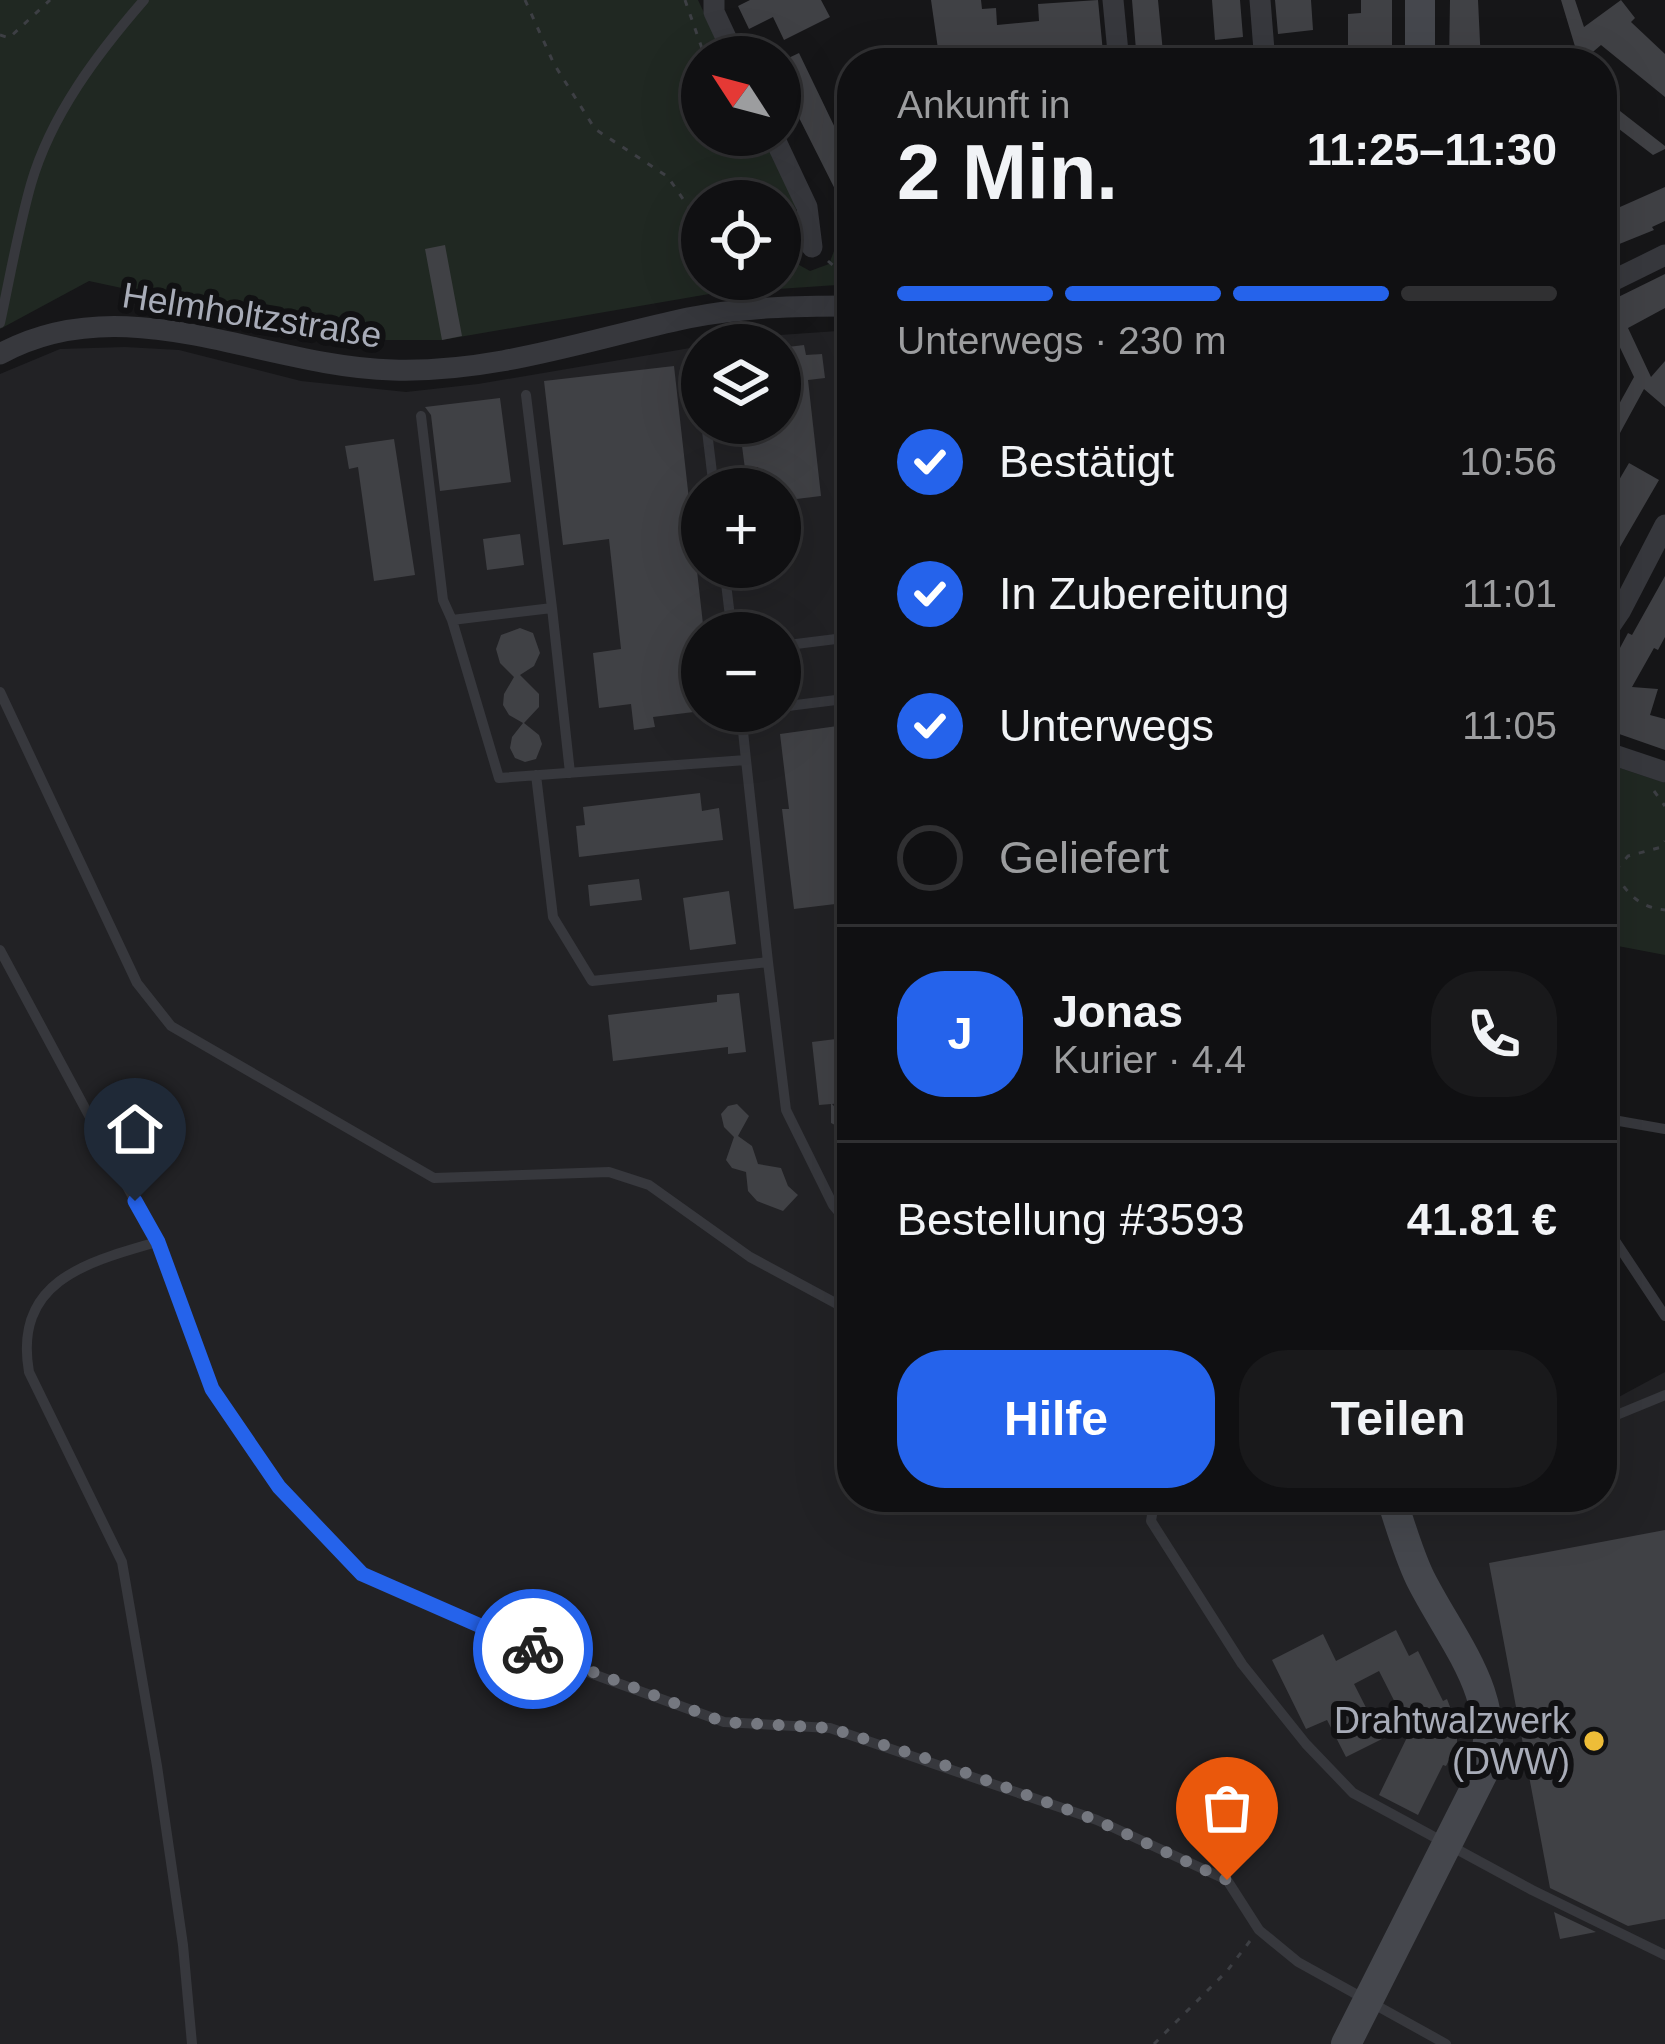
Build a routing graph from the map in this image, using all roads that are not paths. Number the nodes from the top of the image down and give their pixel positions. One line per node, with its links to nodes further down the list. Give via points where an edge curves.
1 (144, 0): 15 (lane, via 64,108 32,180)
2 (714, 0): 6 (street)
3 (1113, 0): 7 (street)
4 (1260, 0): 8 (street)
5 (1420, 0): 9 (street)
6 (725, 36)
7 (1118, 48)
8 (1264, 48)
9 (1420, 48)
10 (783, 156): 11 (street, via 807,206)
11 (812, 248)
12 (1665, 255): 13 (street)
13 (1617, 279)
14 (837, 306): 16 (street, Helmholtzstraße, via 740,309 451,369 316,362 104,325 58,331)
15 (0, 323)
16 (0, 355)
17 (526, 395): 20 (lane)
18 (421, 416): 22 (lane, via 442,600)
19 (1665, 526): 21 (street)
20 (552, 608): 22 (lane); 31 (lane)
21 (1617, 617)
22 (452, 620): 32 (lane, via 499,778)
23 (837, 639): 24 (lane)
24 (801, 643)
25 (0, 692): 43 (lane, via 137,983 171,1026 434,1178 609,1172 650,1185 750,1257)
26 (837, 700): 27 (lane)
27 (801, 704)
28 (744, 732): 30 (lane)
29 (1617, 759): 33 (street)
30 (746, 760): 31 (lane); 35 (lane)
31 (570, 773): 32 (lane)
32 (536, 775): 35 (lane, via 553,917 592,981)
33 (1659, 781)
34 (0, 950): 41 (lane)
35 (768, 962): 38 (lane, via 786,1110)
36 (1617, 1121): 37 (lane)
37 (1665, 1129)
38 (833, 1205): 39 (lane); 40 (lane)
39 (837, 1205)
40 (837, 1210)
41 (158, 1242): 50 (lane, via 96,1260 51,1286 24,1343 29,1372 122,1562); 52 (lane, via 212,1389 279,1487 362,1574 724,1722 830,1728 1096,1820 1227,1880 1259,1930 1298,1962)
42 (1617, 1244): 44 (lane)
43 (837, 1304)
44 (1665, 1316)
45 (1665, 1395): 46 (lane)
46 (1617, 1415)
47 (1152, 1512): 49 (lane, via 1242,1664 1353,1793)
48 (1396, 1512): 51 (street, via 1418,1574 1472,1669 1491,1740 1484,1771)
49 (1665, 1955)
50 (192, 2044)
51 (1346, 2044)
52 (1446, 2044)

